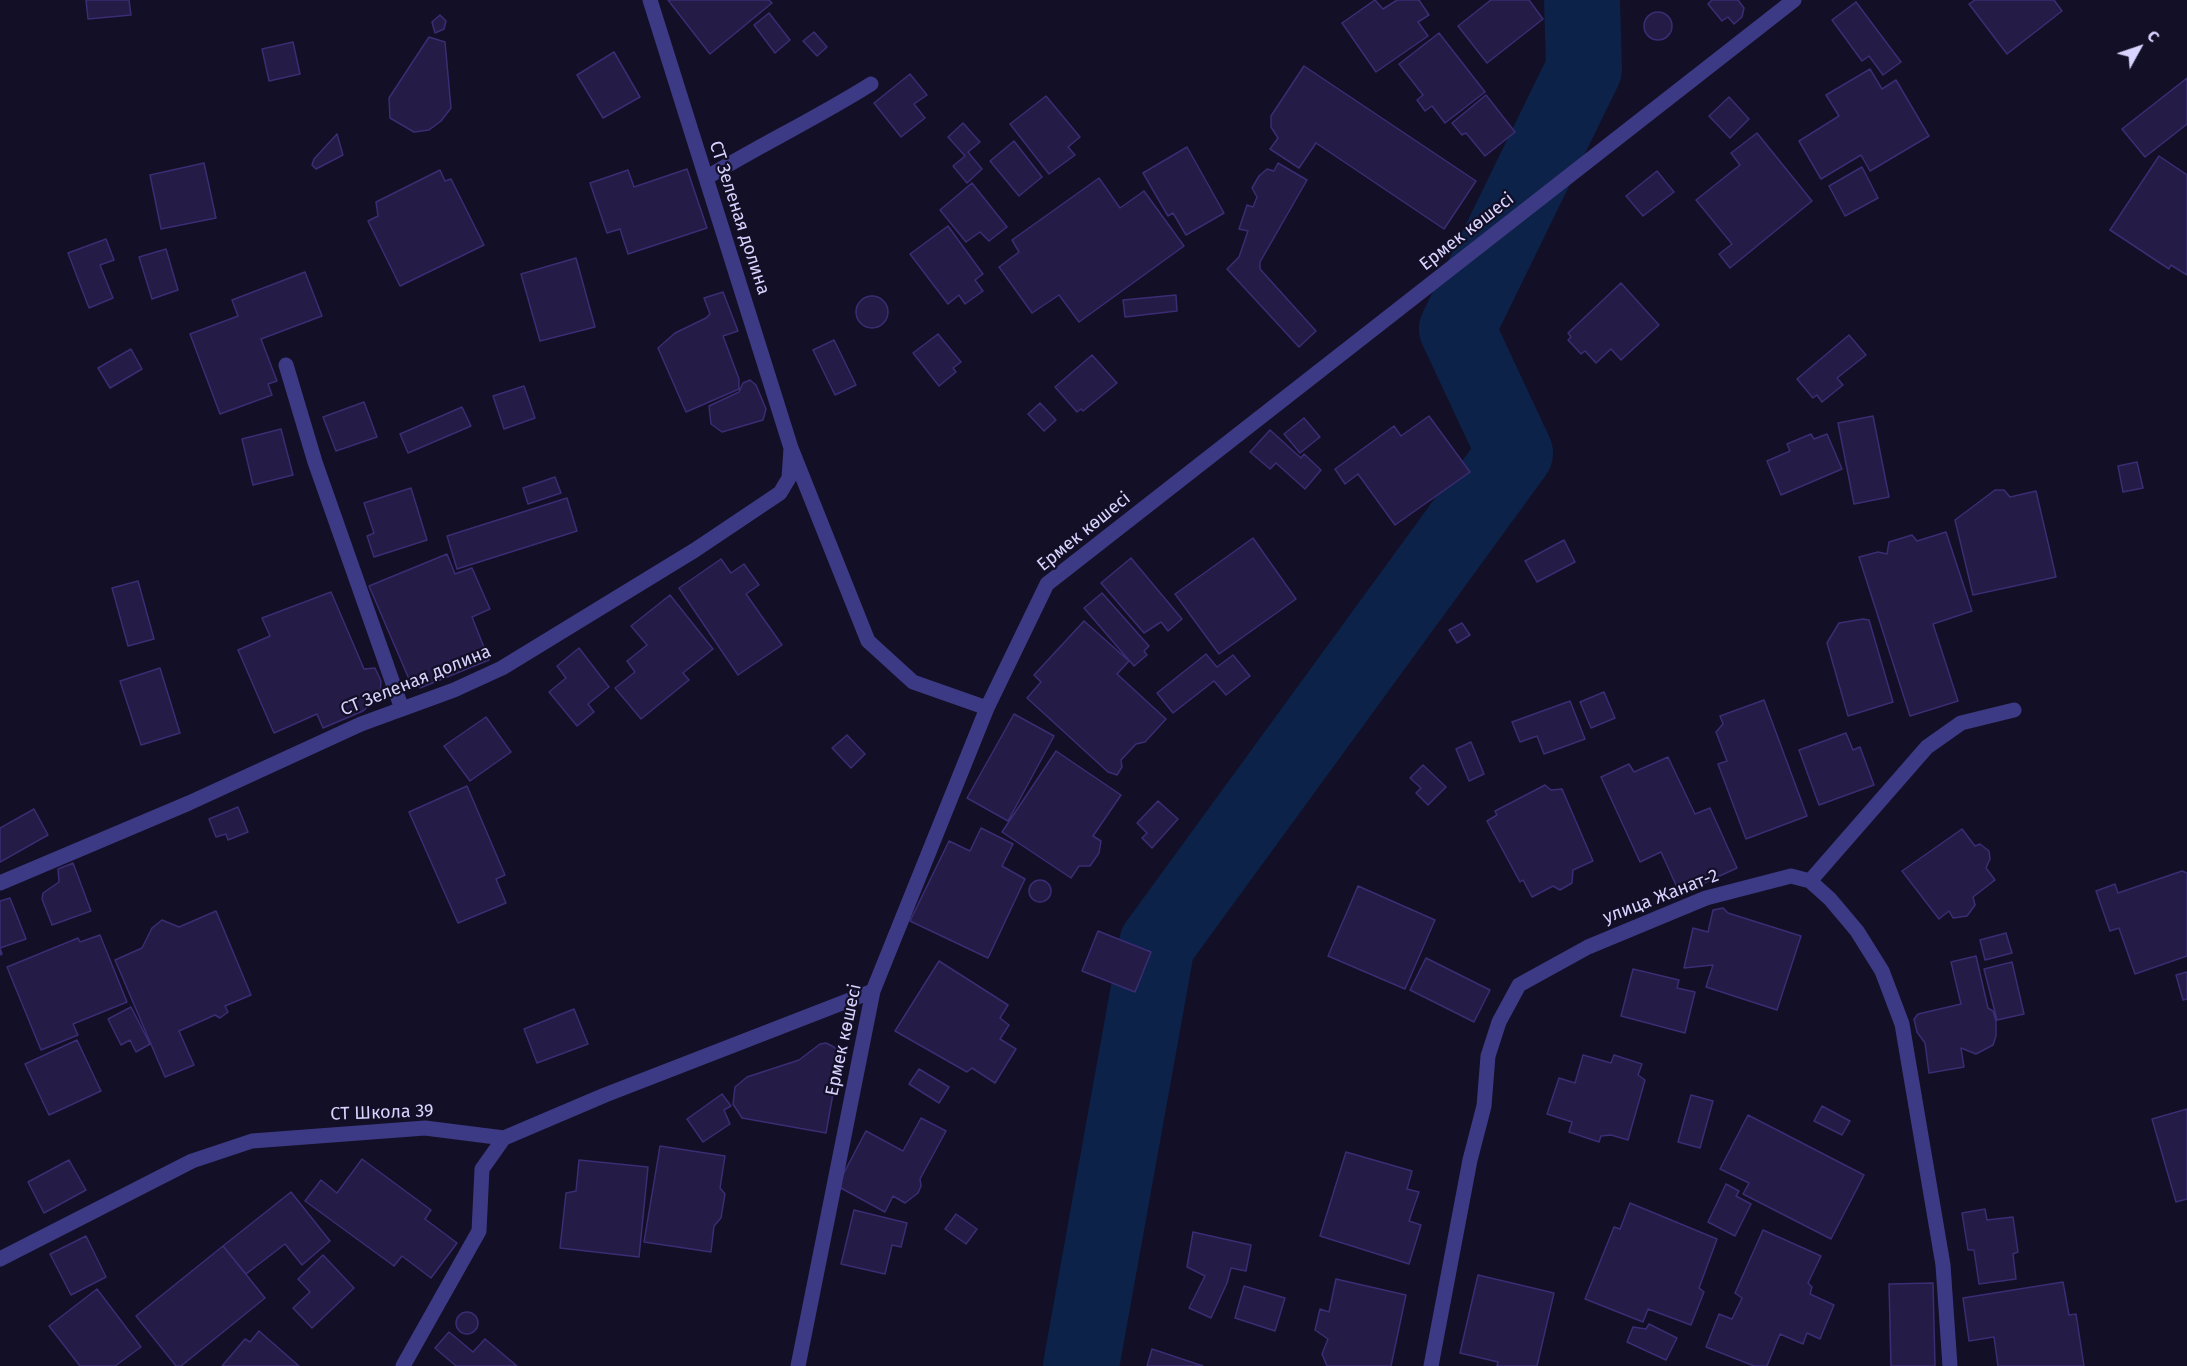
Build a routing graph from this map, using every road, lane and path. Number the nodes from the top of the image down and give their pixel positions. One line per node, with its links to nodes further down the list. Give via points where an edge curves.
1 (650, 0): 4 (street, СТ Зеленая долина)
2 (1794, 0): 7 (street, Ермек көшесі, via 1047,584)
3 (871, 84): 4 (street)
4 (706, 178): 6 (street, СТ Зеленая долина)
5 (286, 365): 8 (street, via 315,462)
6 (791, 448): 7 (street, СТ Зеленая долина, via 868,641 913,682); 8 (street, СТ Зеленая долина, via 789,478 780,493 741,520 502,668)
7 (987, 708): 12 (street, Ермек көшесі)
8 (402, 709): 11 (street, СТ Зеленая долина, via 361,723 189,803)
9 (2014, 710): 10 (street, via 1961,723 1927,747)
10 (1810, 881): 17 (street, улица Жанат-2, via 1791,876 1706,898 1588,947 1519,985 1499,1022 1488,1056 1484,1106); 18 (street, via 1857,931 1882,971 1902,1024 1943,1265)
11 (0, 883)
12 (873, 991): 13 (street); 16 (street, Ермек көшесі)
13 (504, 1138): 14 (street, СТ Школа 39, via 425,1128 252,1141 192,1161); 15 (street, via 482,1169 479,1231)
14 (0, 1259)
15 (403, 1366)
16 (798, 1366)
17 (1431, 1366)
18 (1950, 1366)

